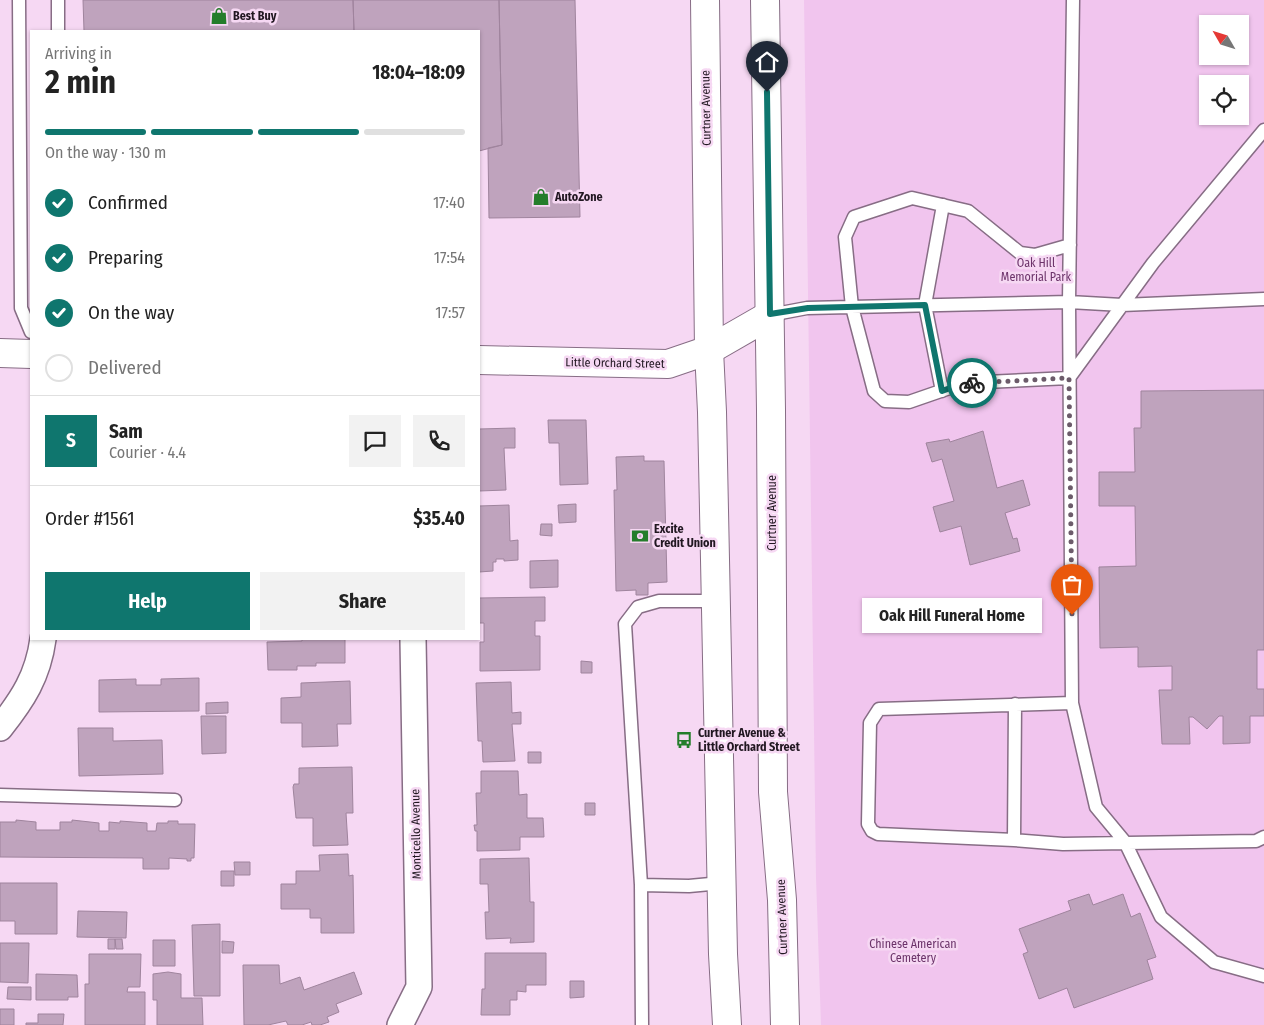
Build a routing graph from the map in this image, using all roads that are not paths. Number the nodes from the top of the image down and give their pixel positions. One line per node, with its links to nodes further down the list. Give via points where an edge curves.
1 (19, 0): 16 (lane, via 21,308)
2 (58, 0): 6 (lane)
3 (705, 0): 17 (main road, Curtner Avenue)
4 (765, 0): 15 (main road, Curtner Avenue)
5 (1073, 0): 9 (lane)
6 (58, 30)
7 (1264, 130): 13 (lane, via 1152,263)
8 (944, 204): 9 (lane, via 968,211 1020,253 1035,255); 12 (lane); 14 (lane, via 912,198 854,217 845,237)
9 (1070, 245): 11 (lane)
10 (1264, 298): 13 (lane)
11 (1069, 302): 12 (lane); 13 (lane); 21 (lane)
12 (925, 305): 14 (lane); 22 (lane)
13 (1122, 305): 21 (lane)
14 (852, 307): 15 (lane, via 808,308); 22 (lane, via 874,391 885,401 901,402)
15 (770, 314): 17 (main road, Little Orchard Street); 40 (main road, Curtner Avenue, via 773,792 782,900)
16 (30, 330)
17 (709, 350): 20 (main road, Little Orchard Street, via 668,364); 23 (main road, Curtner Avenue)
18 (0, 353): 19 (main road)
19 (30, 354)
20 (480, 360)
21 (1069, 378): 22 (lane, via 964,383); 26 (lane)
22 (942, 391)
23 (715, 601): 34 (main road, Curtner Avenue); 35 (lane, via 659,600 638,607 625,624)
24 (43, 640): 28 (street, via 40,663 18,705)
25 (413, 640): 37 (street, Monticello Avenue, via 419,987)
26 (1072, 703): 27 (lane); 33 (lane, via 1096,807)
27 (1015, 704): 32 (lane); 32 (lane, via 879,709 870,723 868,769 868,824 878,834)
28 (0, 728)
29 (0, 795): 30 (lane)
30 (175, 800)
31 (1264, 837): 33 (lane, via 1256,841)
32 (1014, 840): 33 (lane, via 1063,844)
33 (1125, 842): 36 (lane, via 1162,917 1214,962)
34 (721, 883): 35 (lane, via 689,886); 39 (main road, Curtner Avenue)
35 (641, 884): 38 (lane)
36 (1264, 976)
37 (400, 1025)
38 (642, 1025)
39 (727, 1025)
40 (785, 1025)

